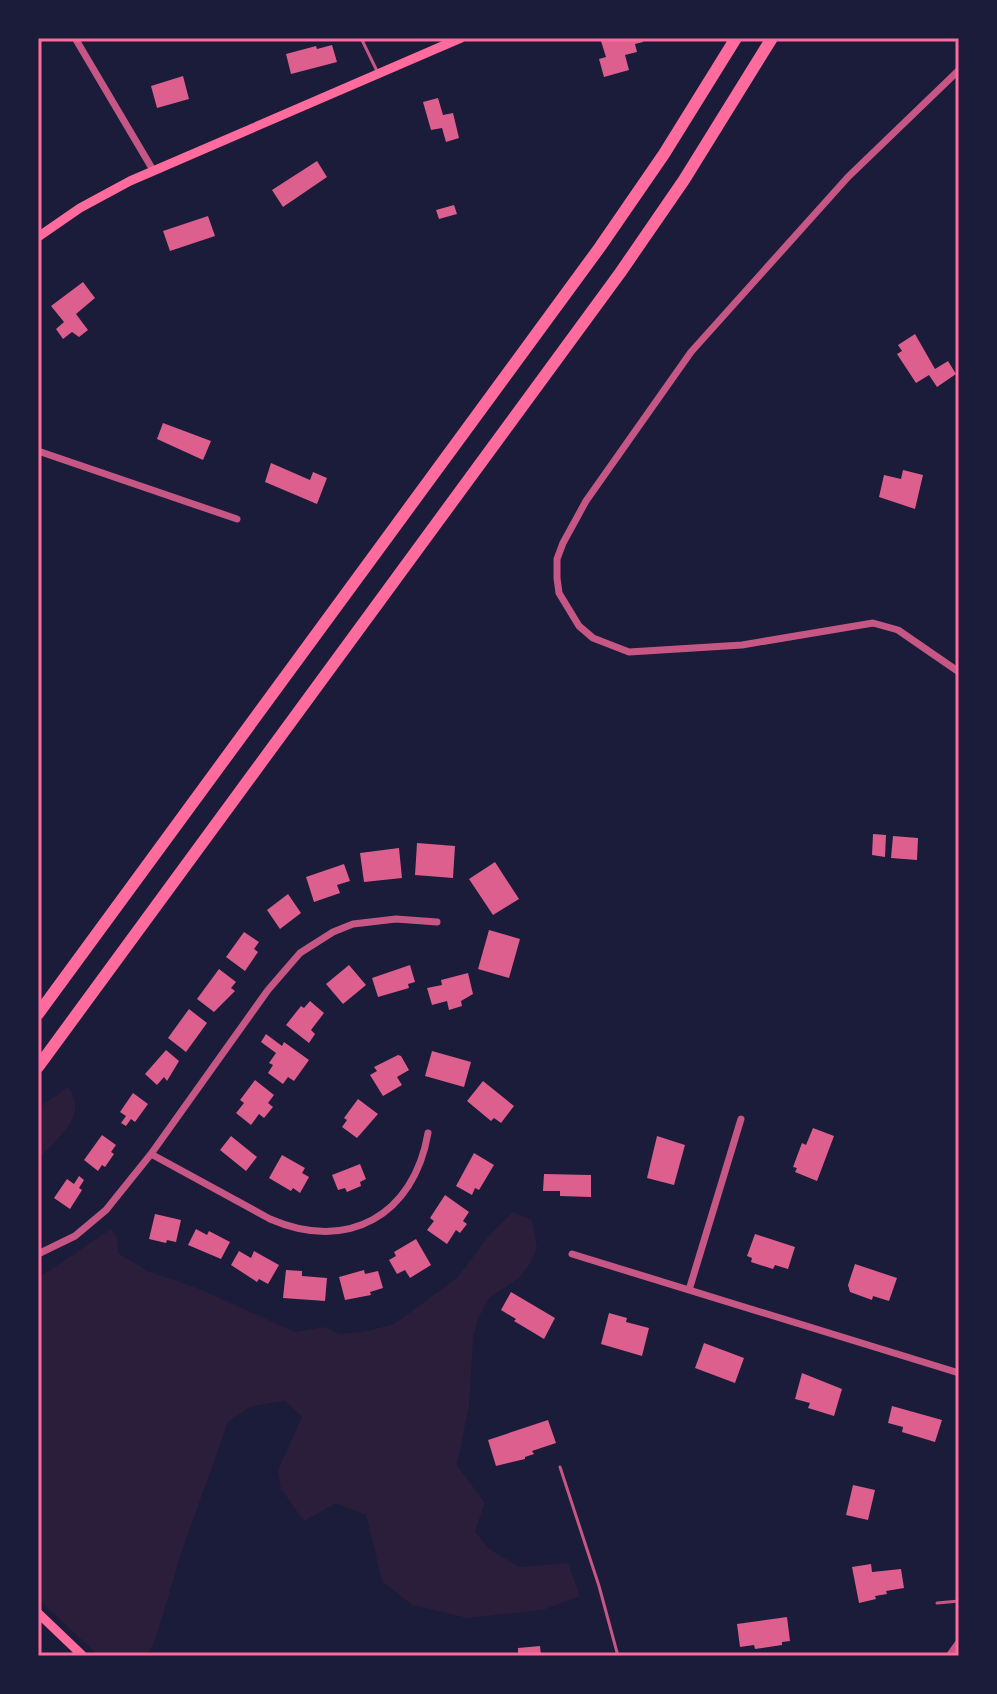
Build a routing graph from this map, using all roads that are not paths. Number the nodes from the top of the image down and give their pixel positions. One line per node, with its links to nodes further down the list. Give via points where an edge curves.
1 (75, 38): 8 (street)
2 (361, 38): 7 (lane)
3 (461, 38): 7 (main road)
4 (736, 38): 14 (highway, via 600,247)
5 (772, 38): 15 (highway, via 628,261)
6 (959, 70): 12 (street, via 848,177 691,352 586,501 557,559 559,593 568,611 593,638 620,650 651,653 742,645 873,623 898,630)
7 (378, 74): 8 (main road)
8 (153, 170): 9 (main road)
9 (38, 237)
10 (38, 451): 11 (street)
11 (237, 519)
12 (959, 672)
13 (437, 922): 18 (street, via 353,924 300,953)
14 (38, 1014)
15 (38, 1067)
16 (741, 1119): 21 (street)
17 (428, 1133): 18 (street, via 419,1171 396,1203 360,1225 323,1233 270,1219)
18 (151, 1154): 19 (street, via 91,1225)
19 (38, 1254)
20 (572, 1254): 21 (street)
21 (689, 1290): 22 (street)
22 (959, 1373)
23 (560, 1467): 29 (lane)
24 (959, 1601): 25 (lane)
25 (937, 1603)
26 (38, 1613): 28 (main road)
27 (959, 1642): 30 (street)
28 (83, 1656)
29 (618, 1656)
30 (949, 1656)

